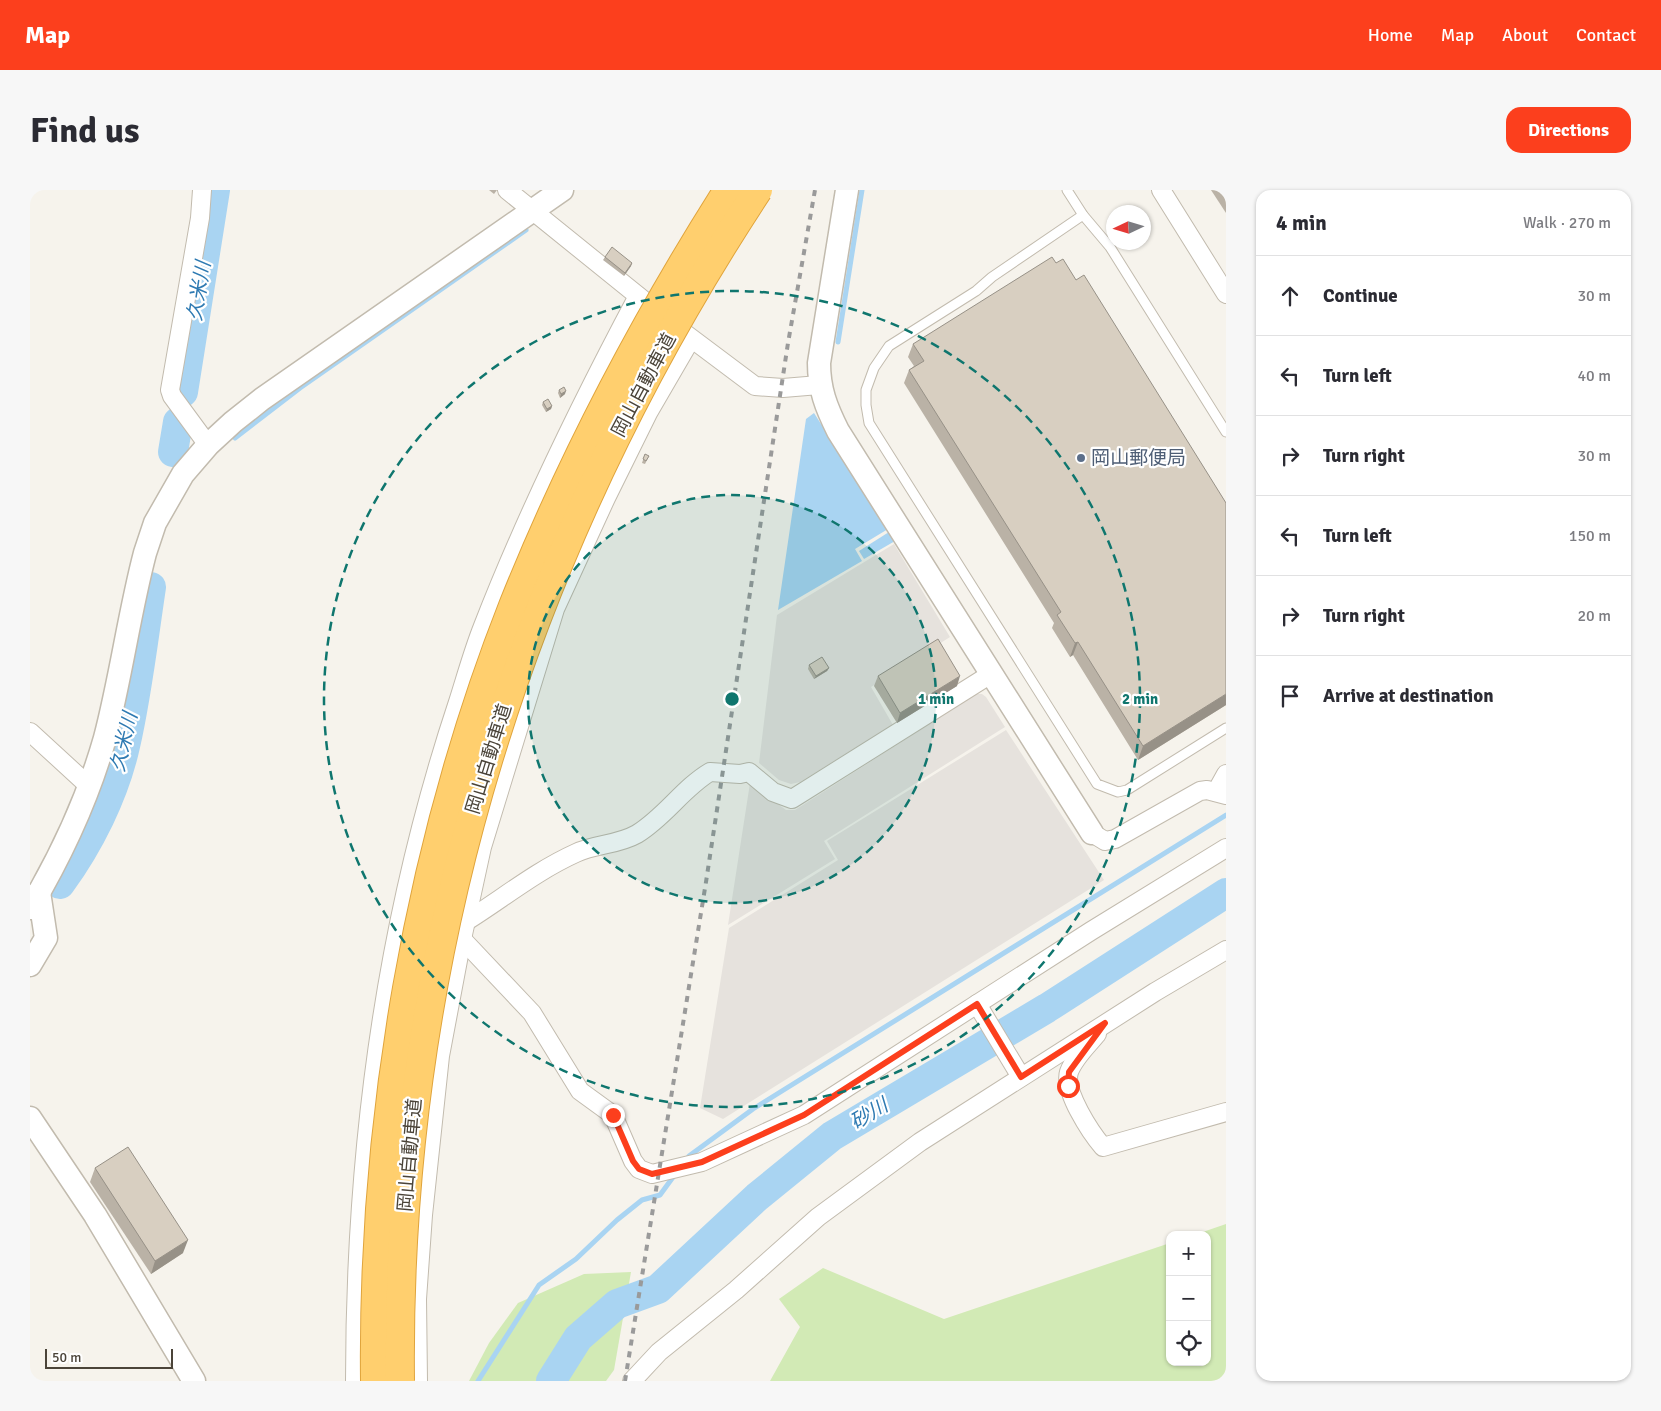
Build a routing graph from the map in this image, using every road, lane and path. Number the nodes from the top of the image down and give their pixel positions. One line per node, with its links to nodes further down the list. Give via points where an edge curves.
1 (202, 190): 16 (street, via 170,390)
2 (507, 190): 9 (street)
3 (562, 190): 9 (street)
4 (728, 190): 36 (highway, 岡山自動車道, bridge, via 629,356 562,490 512,608 474,718 439,837 410,973 390,1096 378,1216)
5 (758, 190): 37 (highway, 岡山自動車道, bridge, via 652,366 595,481 536,617 498,724 462,852 434,976 415,1098 404,1218)
6 (846, 190): 14 (street, via 819,362)
7 (1066, 190): 10 (lane)
8 (1161, 190): 11 (street)
9 (533, 210): 12 (street); 16 (street, via 262,399)
10 (1083, 215): 15 (lane, via 1110,248); 18 (lane, via 976,291 889,346 874,368 866,390 869,423 1097,784 1118,792 1127,790)
11 (1226, 294)
12 (638, 296): 13 (street); 35 (street, via 597,373 482,628 440,755 408,877 372,1080 359,1214)
13 (691, 339): 14 (street, via 755,386); 26 (street, via 648,413 555,609 482,847)
14 (819, 385): 17 (street, via 824,404 838,431)
15 (1226, 432)
16 (208, 445): 21 (street, via 183,474 155,523 138,581 104,738)
17 (991, 674): 23 (street); 26 (street, via 792,799 773,792 749,772 710,772 638,834 578,852 552,865)
18 (1226, 728)
19 (30, 732): 21 (street)
20 (1226, 774): 22 (street)
21 (89, 786): 25 (street, via 71,830)
22 (1221, 793): 23 (street, via 1200,790 1115,839 1105,840)
23 (1092, 832)
24 (1226, 848): 29 (street)
25 (35, 900): 28 (street, via 46,938)
26 (463, 931): 29 (street, via 532,1013 580,1091 613,1115 639,1169 652,1174 702,1162 804,1115); 38 (street, via 440,1056 423,1215 417,1298)
27 (1226, 950): 30 (street)
28 (30, 964)
29 (979, 1007): 31 (street)
30 (1105, 1023): 31 (street); 32 (street, via 1069,1072 1068,1086 1091,1132 1103,1147)
31 (1018, 1073): 39 (street, via 818,1217 736,1290 659,1352)
32 (1226, 1112)
33 (30, 1118): 34 (street, via 95,1215)
34 (194, 1381)
35 (356, 1381)
36 (375, 1381)
37 (400, 1381)
38 (418, 1381)
39 (632, 1381)

